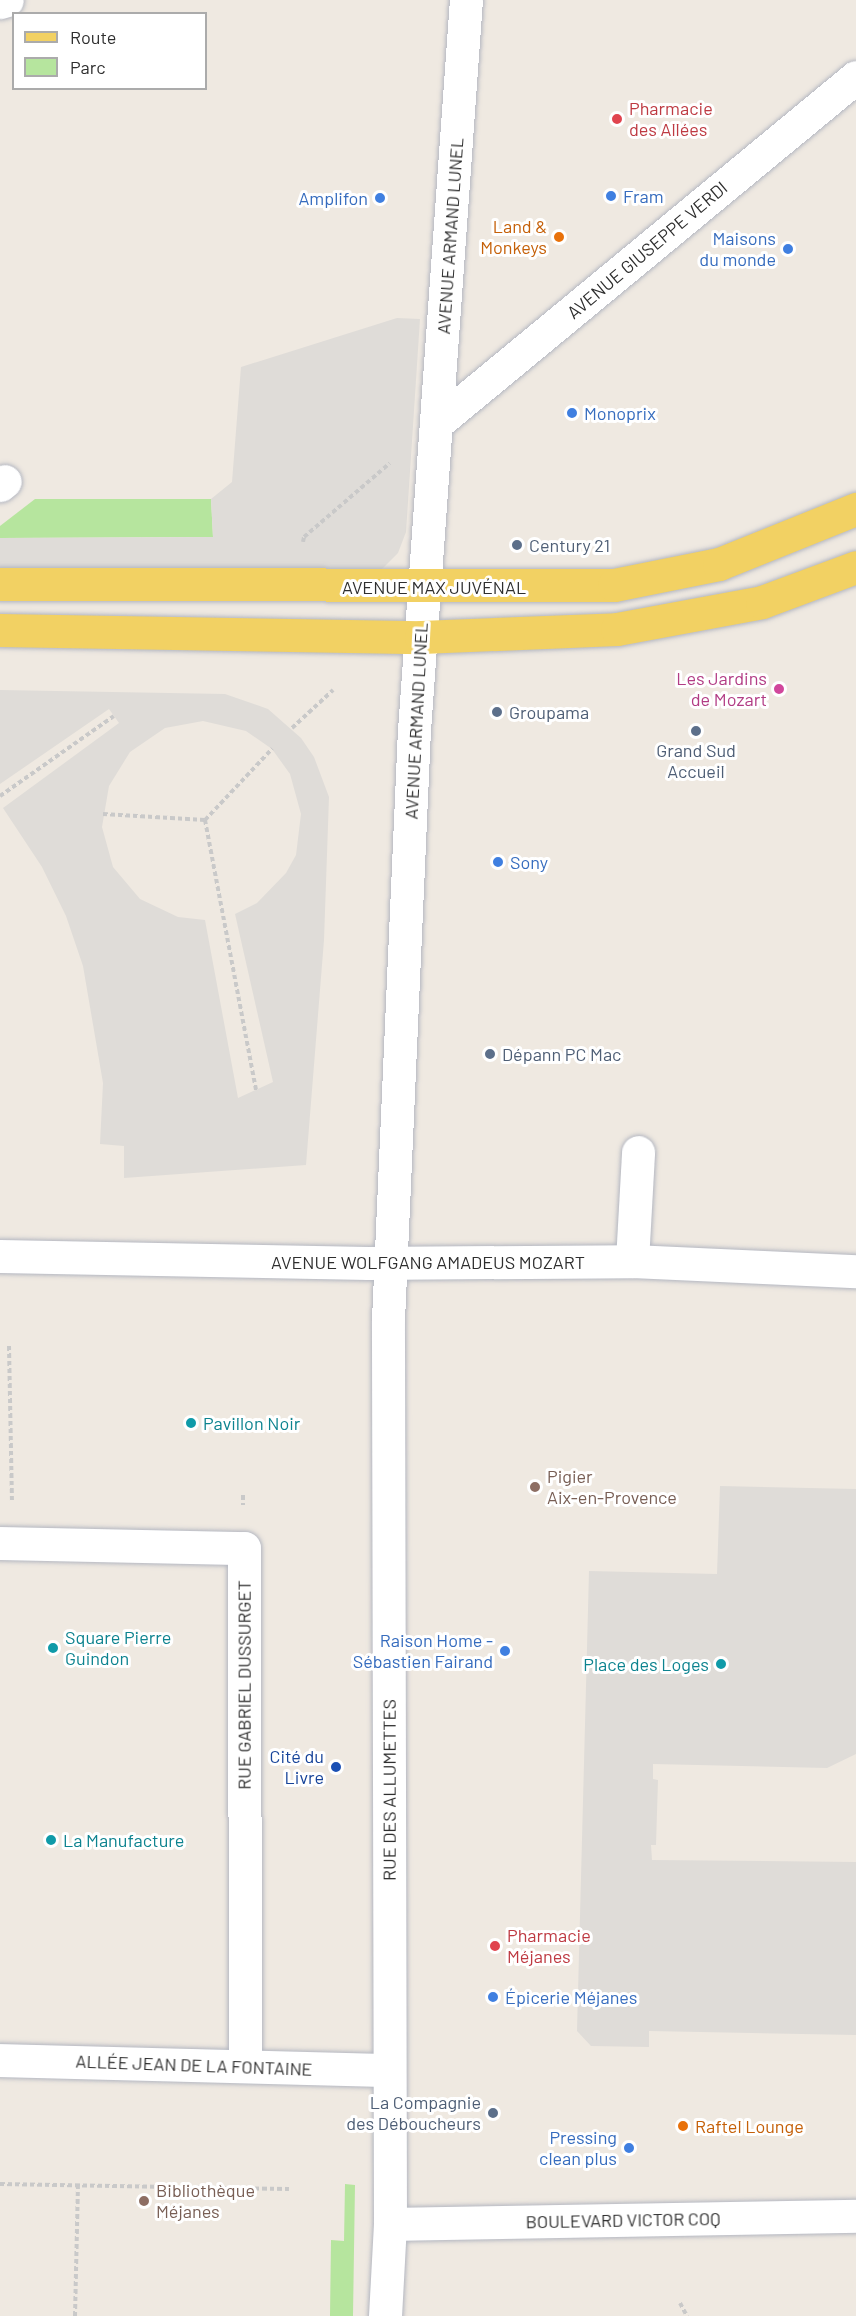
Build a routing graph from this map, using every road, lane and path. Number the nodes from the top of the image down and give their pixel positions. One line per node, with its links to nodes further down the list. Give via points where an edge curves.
1 (7, 0): 3 (street)
2 (466, 0): 5 (street, AVENUE ARMAND LUNEL)
3 (0, 2)
4 (856, 77): 5 (street, AVENUE GIUSEPPE VERDI)
5 (437, 423): 9 (path, via 304,537); 10 (street, AVENUE ARMAND LUNEL)
6 (856, 509): 10 (main road, AVENUE MAX JUVÉNAL, via 719,564 614,585)
7 (856, 567): 12 (main road, via 762,602 617,629)
8 (0, 584): 9 (main road, AVENUE MAX JUVÉNAL)
9 (299, 587): 10 (main road, AVENUE MAX JUVÉNAL)
10 (424, 588): 12 (street, AVENUE ARMAND LUNEL)
11 (0, 630): 12 (main road)
12 (421, 637): 24 (street, AVENUE ARMAND LUNEL)
13 (333, 690): 15 (path)
14 (114, 716): 17 (path)
15 (292, 728)
16 (272, 749): 19 (path)
17 (0, 796)
18 (103, 814): 19 (path)
19 (205, 820): 20 (path)
20 (256, 1090)
21 (638, 1152): 23 (street)
22 (0, 1256): 24 (street, AVENUE WOLFGANG AMADEUS MOZART)
23 (632, 1261): 24 (street, AVENUE WOLFGANG AMADEUS MOZART); 25 (street, AVENUE WOLFGANG AMADEUS MOZART)
24 (390, 1264): 31 (street, RUE DES ALLUMETTES)
25 (856, 1271)
26 (9, 1347): 27 (path)
27 (11, 1484)
28 (0, 1543): 30 (street, RUE GABRIEL DUSSURGET, via 244,1548)
29 (0, 2060): 30 (street, ALLÉE JEAN DE LA FONTAINE)
30 (245, 2065): 31 (street, ALLÉE JEAN DE LA FONTAINE)
31 (387, 2070): 36 (street, RUE DES ALLUMETTES)
32 (0, 2184): 33 (path)
33 (78, 2185): 34 (path); 38 (path)
34 (289, 2189)
35 (856, 2216): 36 (street, BOULEVARD VICTOR COQ)
36 (390, 2224): 39 (street, RUE DES ALLUMETTES)
37 (680, 2303): 40 (path)
38 (75, 2316)
39 (385, 2316)
40 (687, 2316)

